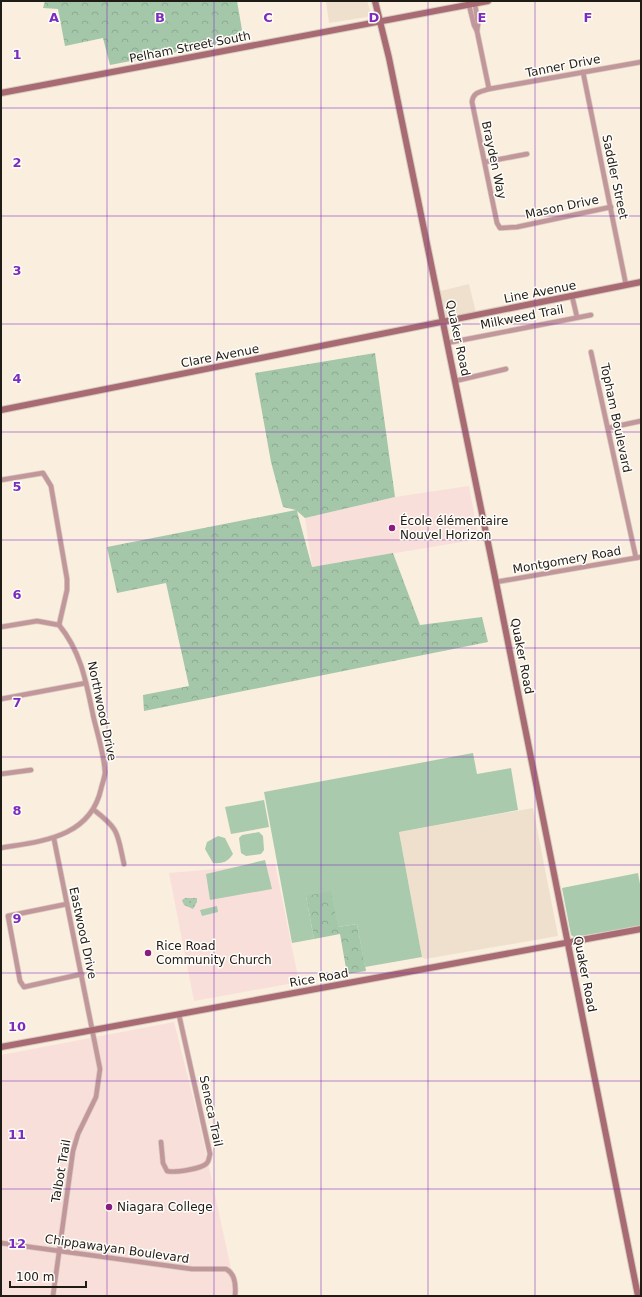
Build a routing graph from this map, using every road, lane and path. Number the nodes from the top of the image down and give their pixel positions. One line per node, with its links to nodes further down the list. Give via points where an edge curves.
1 (375, 1): 4 (street, Quaker Road)
2 (488, 1): 3 (street, Pelham Street South)
3 (472, 4): 4 (street, Pelham Street South); 7 (street, via 474,25 478,32)
4 (379, 22): 8 (street, Pelham Street South); 18 (street, Quaker Road, via 389,58)
5 (641, 62): 6 (street, Tanner Drive)
6 (583, 72): 7 (street, Tanner Drive); 11 (street, Saddler Street)
7 (489, 89): 10 (street, Brayden Way, via 476,93 472,102)
8 (1, 93)
9 (527, 154): 10 (street)
10 (485, 162): 12 (street, Brayden Way, via 497,223 500,228)
11 (611, 208): 12 (street, Mason Drive); 14 (street, Saddler Street)
12 (517, 227)
13 (641, 282): 14 (street, Line Avenue)
14 (626, 286): 15 (street, Line Avenue)
15 (572, 296): 17 (street, Milkweed Trail); 18 (street, Line Avenue)
16 (590, 315): 17 (street, Milkweed Trail)
17 (577, 317): 19 (street, Milkweed Trail)
18 (443, 322): 19 (street, Quaker Road); 23 (street, Clare Avenue)
19 (447, 343): 22 (street, Quaker Road)
20 (591, 352): 25 (street, Topham Boulevard)
21 (506, 369): 22 (street)
22 (455, 381): 28 (street, Quaker Road)
23 (1, 410)
24 (641, 421): 25 (street)
25 (608, 428): 27 (street, Topham Boulevard)
26 (1, 480): 29 (street, via 43,473 51,486 67,579)
27 (638, 557): 28 (street, Montgomery Road)
28 (496, 582): 41 (street, Quaker Road)
29 (59, 625): 30 (street, via 37,621); 31 (street, Northwood Drive, via 79,657)
30 (1, 627)
31 (86, 683): 32 (street); 35 (street, Northwood Drive, via 105,772 99,800)
32 (1, 699)
33 (31, 770): 34 (street)
34 (1, 774)
35 (94, 810): 36 (street, Northwood Drive, via 83,821); 38 (street, via 116,829)
36 (54, 839): 37 (street, Northwood Drive); 39 (street, Eastwood Drive)
37 (1, 848)
38 (124, 864)
39 (67, 904): 42 (street, Eastwood Drive); 42 (street, via 8,916 20,981 24,987)
40 (641, 929): 41 (street, Rice Road)
41 (568, 943): 43 (street, Rice Road); 51 (street, Quaker Road)
42 (82, 974): 44 (street, Eastwood Drive)
43 (179, 1015): 44 (street, Rice Road); 46 (street, Seneca Trail, via 210,1154 209,1160 202,1167 176,1172 166,1171 162,1163)
44 (93, 1031): 45 (street, Rice Road); 48 (street, Talbot Trail, via 100,1069 98,1088 73,1151)
45 (1, 1047)
46 (161, 1142)
47 (1, 1243): 48 (street, Chippawayan Boulevard)
48 (58, 1251): 49 (street, Talbot Trail); 50 (street, Chippawayan Boulevard, via 192,1269 226,1269 234,1278)
49 (53, 1296)
50 (235, 1296)
51 (638, 1296)

